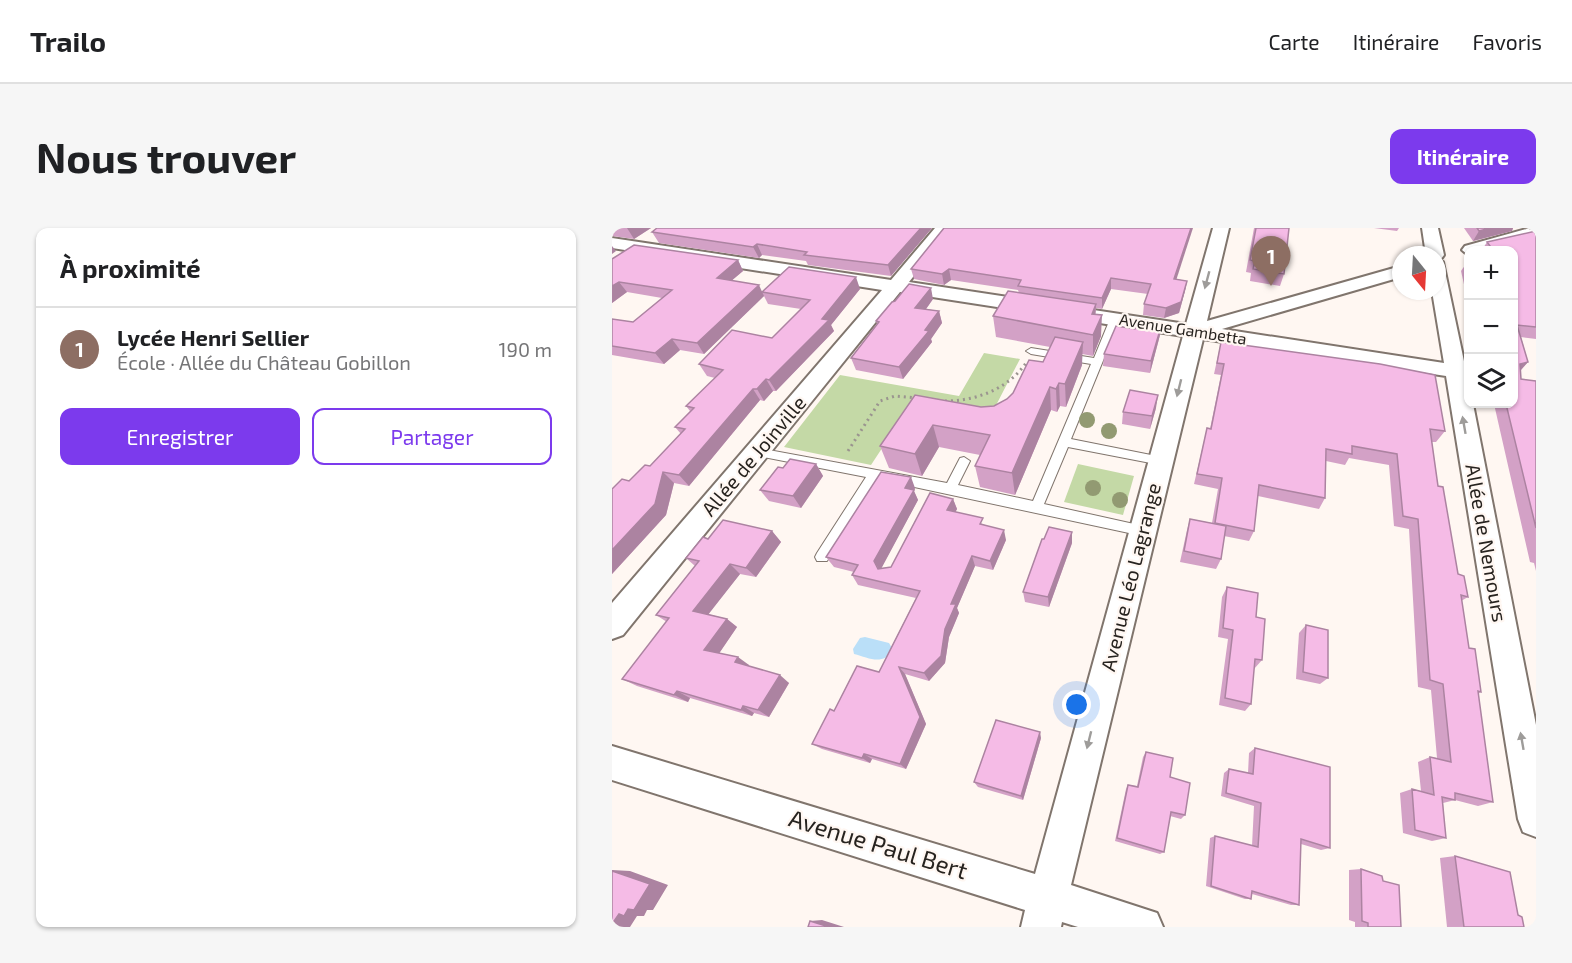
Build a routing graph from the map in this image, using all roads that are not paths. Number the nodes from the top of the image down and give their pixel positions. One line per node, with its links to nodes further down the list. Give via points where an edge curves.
1 (944, 228): 10 (street, Allée de Joinville)
2 (1221, 228): 12 (street, Avenue Léo Lagrange, one-way to 12)
3 (1430, 228): 8 (street, Allée de Nemours)
4 (1536, 232): 8 (street)
5 (659, 233): 6 (street)
6 (637, 246): 7 (street, Avenue Gambetta); 10 (street, Avenue Gambetta)
7 (615, 251)
8 (1451, 256): 15 (street, Allée de Nemours)
9 (1392, 274): 12 (street)
10 (895, 286): 11 (street, Avenue Gambetta); 17 (street, Allée de Joinville)
11 (1115, 319): 12 (street, Avenue Gambetta); 14 (lane)
12 (1194, 331): 15 (street, Avenue Gambetta); 19 (street, Avenue Léo Lagrange, one-way to 19)
13 (1031, 351): 14 (lane)
14 (1097, 362): 16 (lane)
15 (1462, 372): 27 (street, Allée de Nemours, one-way to 15)
16 (1064, 442): 19 (lane); 22 (lane)
17 (758, 452): 20 (lane); 25 (street, Allée de Joinville)
18 (964, 461): 21 (lane)
19 (1161, 461): 23 (street, Avenue Léo Lagrange)
20 (874, 474): 21 (lane, via 933,490); 24 (lane)
21 (951, 488): 22 (lane)
22 (1037, 507): 23 (lane)
23 (1143, 531): 28 (street, Avenue Léo Lagrange, one-way to 28)
24 (822, 557)
25 (612, 625)
26 (612, 763): 28 (street, Avenue Paul Bert)
27 (1536, 819)
28 (1045, 913): 29 (street, Avenue Paul Bert)
29 (1143, 927)

